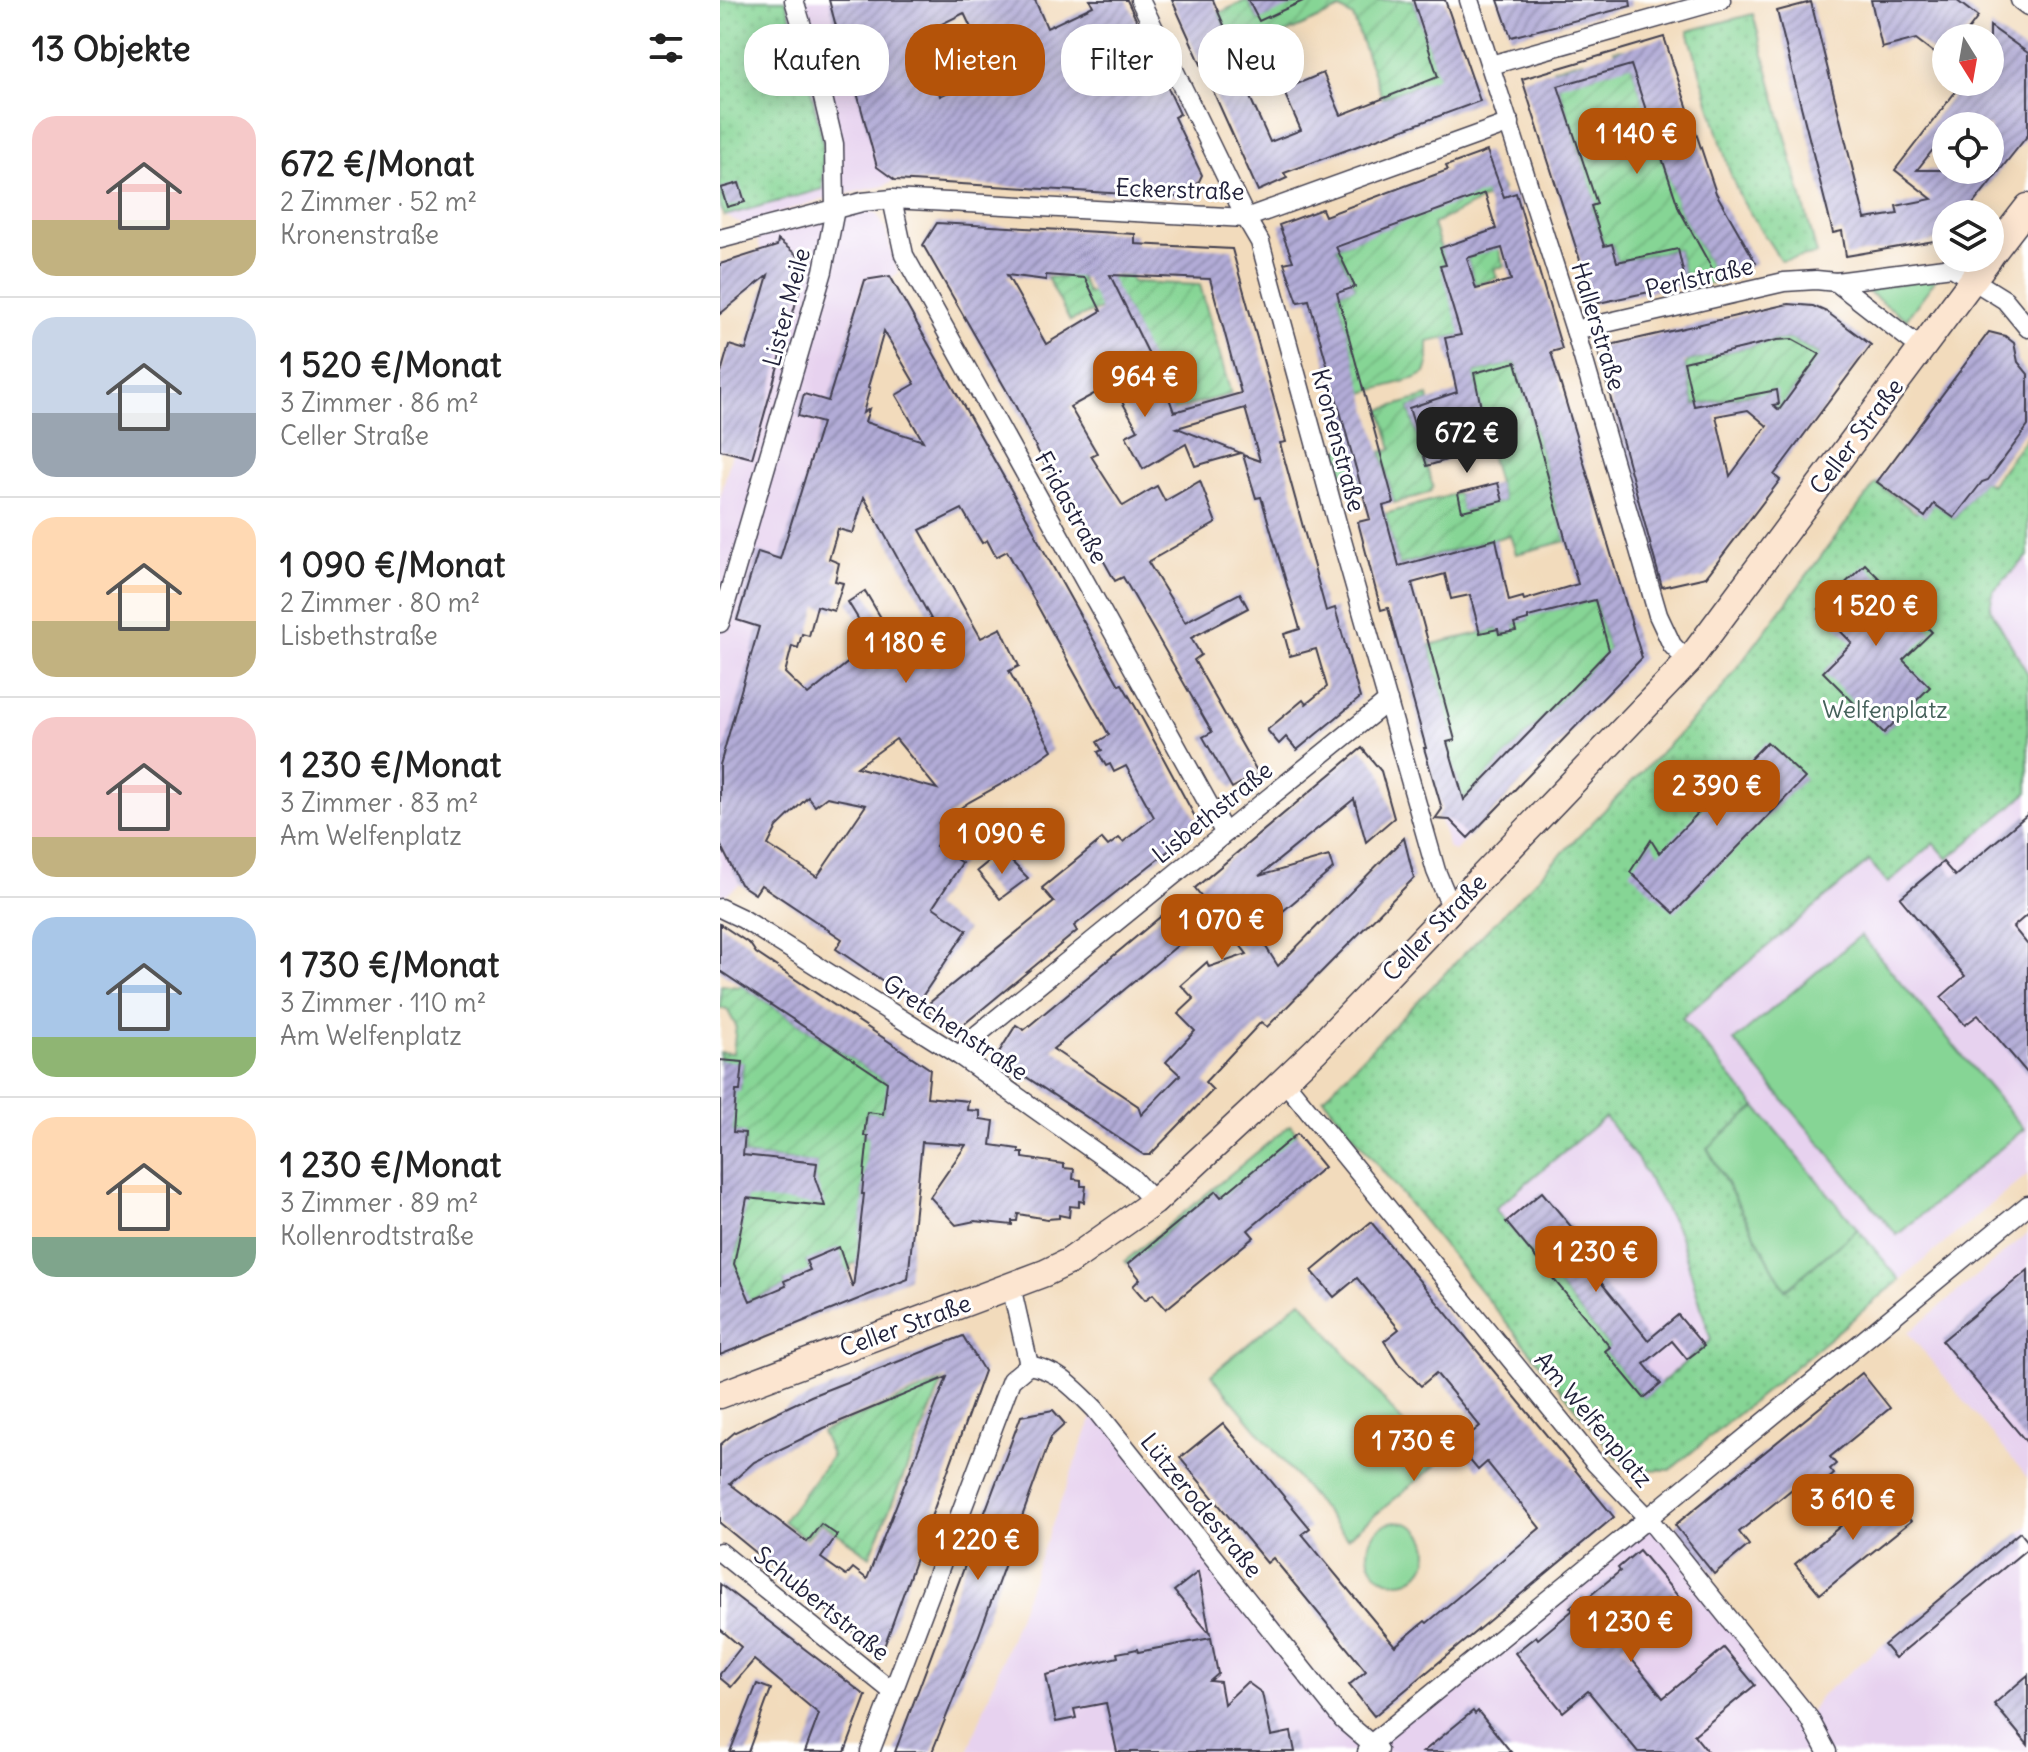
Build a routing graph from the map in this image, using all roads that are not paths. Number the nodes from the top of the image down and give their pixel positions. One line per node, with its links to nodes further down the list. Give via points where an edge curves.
1 (794, 0): 12 (street, Lister Meile, via 834,144)
2 (1140, 0): 13 (street, Kronenstraße)
3 (1469, 0): 8 (street, Hallerstraße)
4 (1721, 0): 6 (street)
5 (2020, 0): 7 (street)
6 (1698, 3): 8 (street)
7 (2028, 6)
8 (1491, 65): 9 (street, Hallerstraße)
9 (1510, 123): 13 (street, Eckerstraße); 21 (street, Hallerstraße)
10 (892, 199): 12 (street, Eckerstraße); 13 (street, Eckerstraße); 26 (street, Fridastraße, via 904,255)
11 (2028, 207): 14 (street, Celler Straße)
12 (835, 209): 15 (street, Eckerstraße); 23 (street, Lister Meile, via 823,271)
13 (1246, 218): 25 (street, Kronenstraße, via 1260,242)
14 (2004, 238)
15 (720, 239)
16 (1932, 270): 19 (street, Perlstraße)
17 (1978, 272): 22 (street, Celler Straße)
18 (1989, 272): 20 (street)
19 (1836, 282): 21 (street, Perlstraße, via 1784,282); 22 (street)
20 (2028, 328)
21 (1575, 330): 24 (street, Hallerstraße, via 1658,615 1672,645)
22 (1922, 349): 24 (street, Celler Straße)
23 (720, 623)
24 (1688, 662): 28 (street, Celler Straße)
25 (1388, 701): 26 (street, Lisbethstraße); 28 (street, Kronenstraße, via 1440,884)
26 (1224, 832): 29 (street, Lisbethstraße, via 978,1034)
27 (720, 908): 29 (street, Gretchenstraße)
28 (1452, 909): 30 (street, Celler Straße)
29 (960, 1056): 31 (street, Gretchenstraße, via 1131,1177)
30 (1284, 1081): 31 (street, Celler Straße); 36 (street, Am Welfenplatz, via 1596,1464)
31 (1154, 1202): 33 (street, Celler Straße, via 1070,1261)
32 (2028, 1205): 36 (street, Am Welfenplatz)
33 (1011, 1286): 34 (street); 35 (street, Celler Straße)
34 (1029, 1365): 38 (street, via 1011,1380); 39 (street, Lützerodestraße, via 1065,1378 1095,1409 1343,1720)
35 (720, 1395)
36 (1648, 1518): 39 (street); 41 (street, via 1809,1718)
37 (720, 1552): 38 (street, Schubertstraße)
38 (893, 1692): 40 (street)
39 (1373, 1749)
40 (870, 1752)
41 (1827, 1752)

